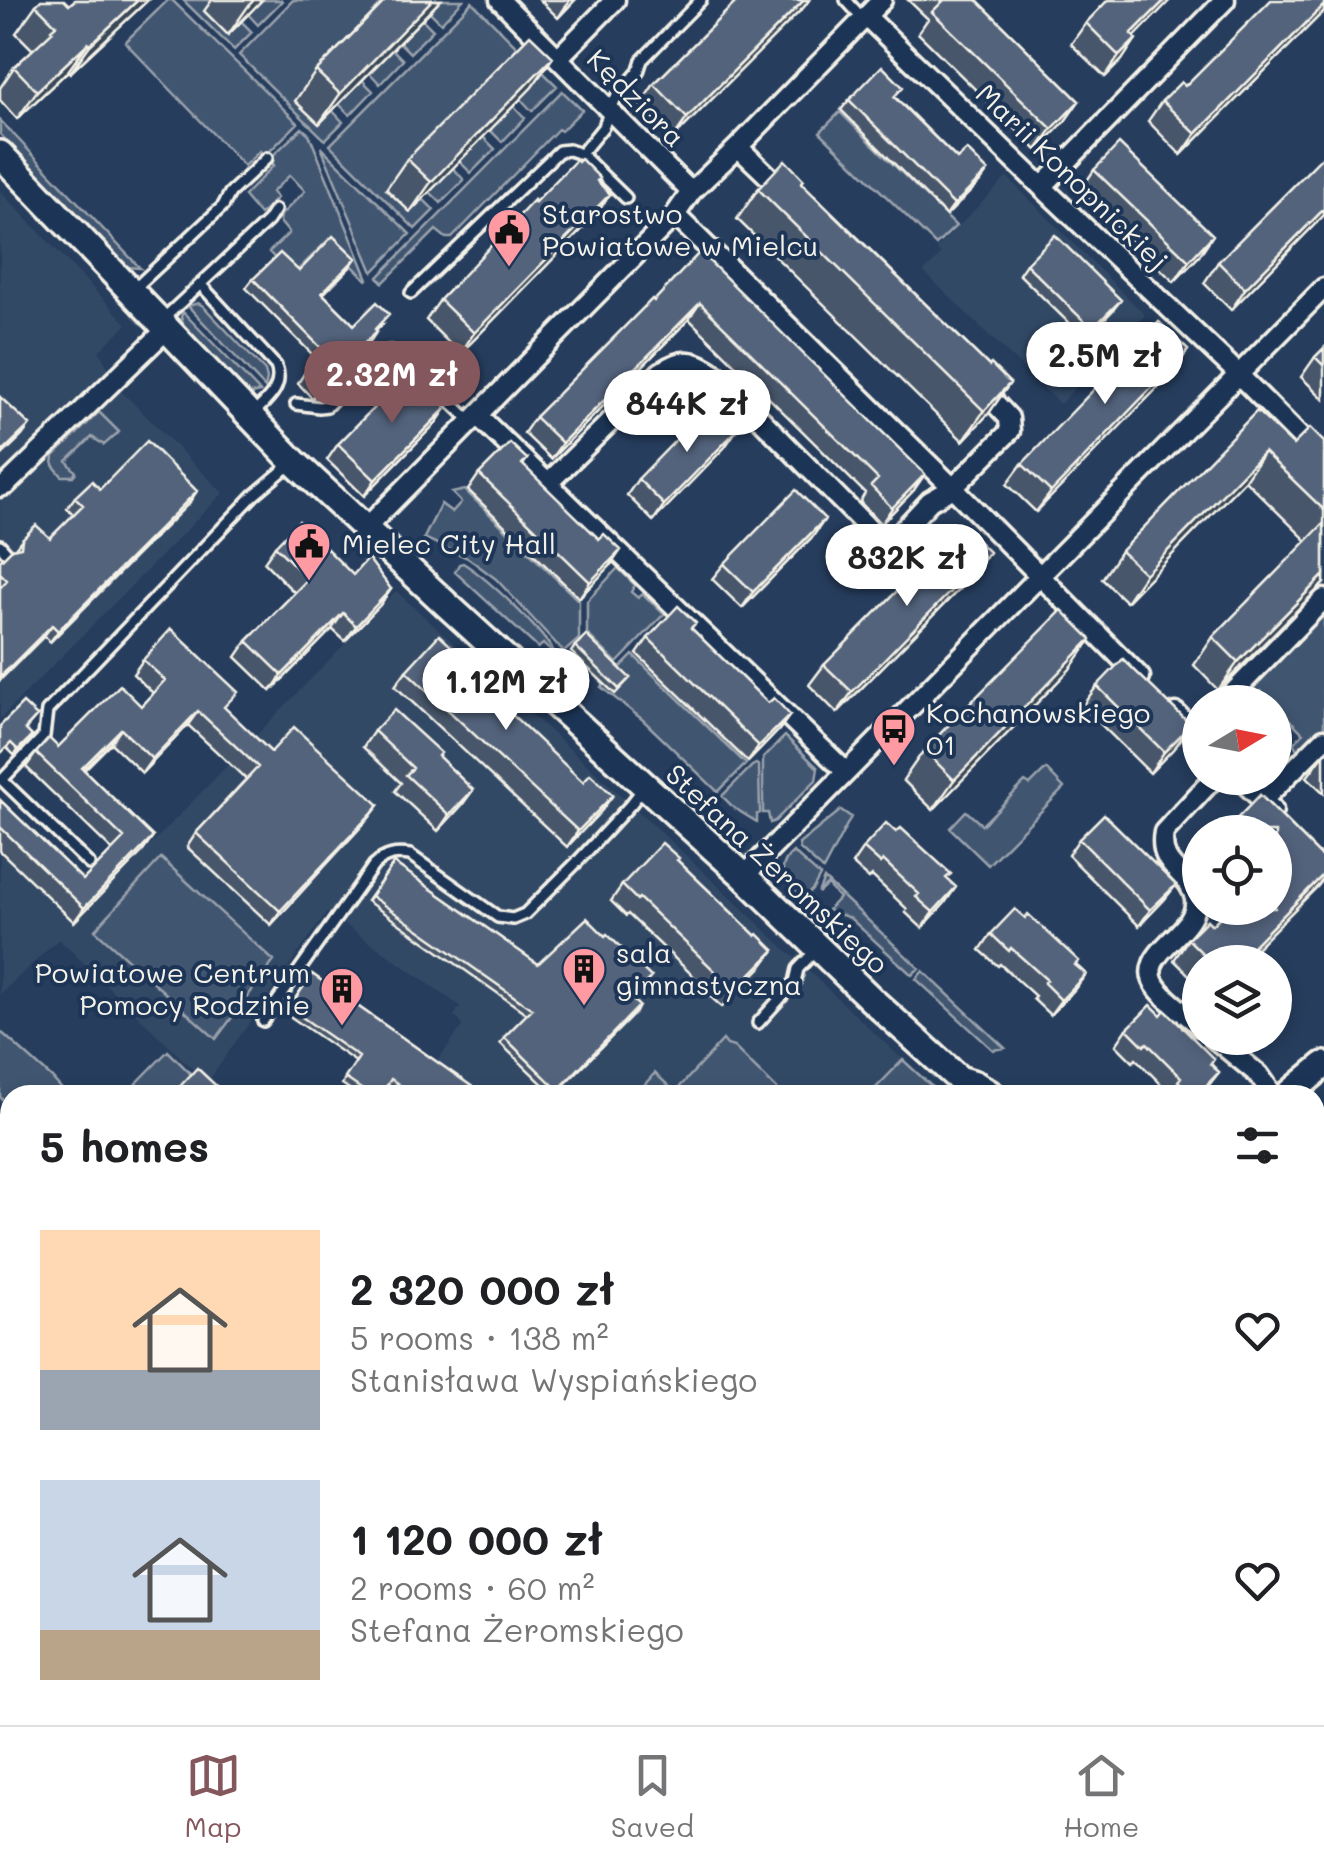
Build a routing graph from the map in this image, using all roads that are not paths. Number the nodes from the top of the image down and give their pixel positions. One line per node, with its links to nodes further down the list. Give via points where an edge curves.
1 (500, 0): 8 (street, Kędziora)
2 (615, 0): 8 (street)
3 (702, 0): 9 (lane, via 642,60)
4 (846, 0): 7 (lane)
5 (882, 0): 7 (street)
6 (1225, 0): 14 (street)
7 (866, 18): 10 (street); 14 (street, Marii Konopnickiej)
8 (558, 58): 9 (street, Kędziora)
9 (610, 111): 12 (lane); 15 (street, Kędziora)
10 (738, 147): 15 (street); 17 (street)
11 (0, 154): 22 (street, Stefana Żeromskiego)
12 (581, 154): 16 (lane); 23 (lane, via 559,151)
13 (267, 158): 22 (lane)
14 (1042, 187): 25 (street, Marii Konopnickiej)
15 (691, 192): 19 (street)
16 (626, 198)
17 (800, 208)
18 (275, 210): 20 (lane)
19 (675, 214): 29 (street); 34 (street)
20 (201, 284): 24 (lane); 28 (lane, via 276,366 277,387)
21 (1324, 288): 25 (street)
22 (131, 292): 24 (street, Stefana Żeromskiego)
23 (411, 293)
24 (164, 325): 28 (street, Stefana Żeromskiego); 33 (street)
25 (1238, 375): 30 (street, Marii Konopnickiej); 36 (street)
26 (969, 376): 34 (street, via 1009,418 1010,431)
27 (296, 404): 29 (lane, via 328,406 380,353 390,351)
28 (251, 416): 31 (street, Stefana Żeromskiego)
29 (475, 419): 32 (street); 35 (street)
30 (1324, 461)
31 (294, 462): 35 (street, Stefana Żeromskiego); 47 (lane, via 254,495 47,711 44,736 2,780)
32 (547, 484): 34 (street, via 660,372 684,361 717,375 875,535 893,538); 41 (street)
33 (0, 487)
34 (954, 488): 36 (street)
35 (366, 528): 42 (street, Stefana Żeromskiego)
36 (1041, 576): 39 (street); 41 (street)
37 (1324, 599): 38 (street)
38 (1241, 685)
39 (1182, 717)
40 (1324, 739): 45 (street)
41 (846, 772): 48 (street)
42 (644, 786): 48 (street, Stefana Żeromskiego); 51 (lane, via 578,861 513,919 498,918 410,855 382,858)
43 (1198, 795): 50 (street, via 1164,832 1162,844 1196,905 1151,969 1158,990)
44 (1258, 795): 45 (street)
45 (1263, 800): 46 (street)
46 (1279, 815)
47 (89, 864)
48 (744, 876): 49 (street, Stefana Żeromskiego)
49 (818, 948): 52 (lane); 55 (street, Stefana Żeromskiego)
50 (1182, 1011)
51 (263, 1021)
52 (758, 1023)
53 (1240, 1055): 56 (street)
54 (1324, 1065): 57 (street)
55 (962, 1085)
56 (1267, 1085)
57 (1300, 1085)

